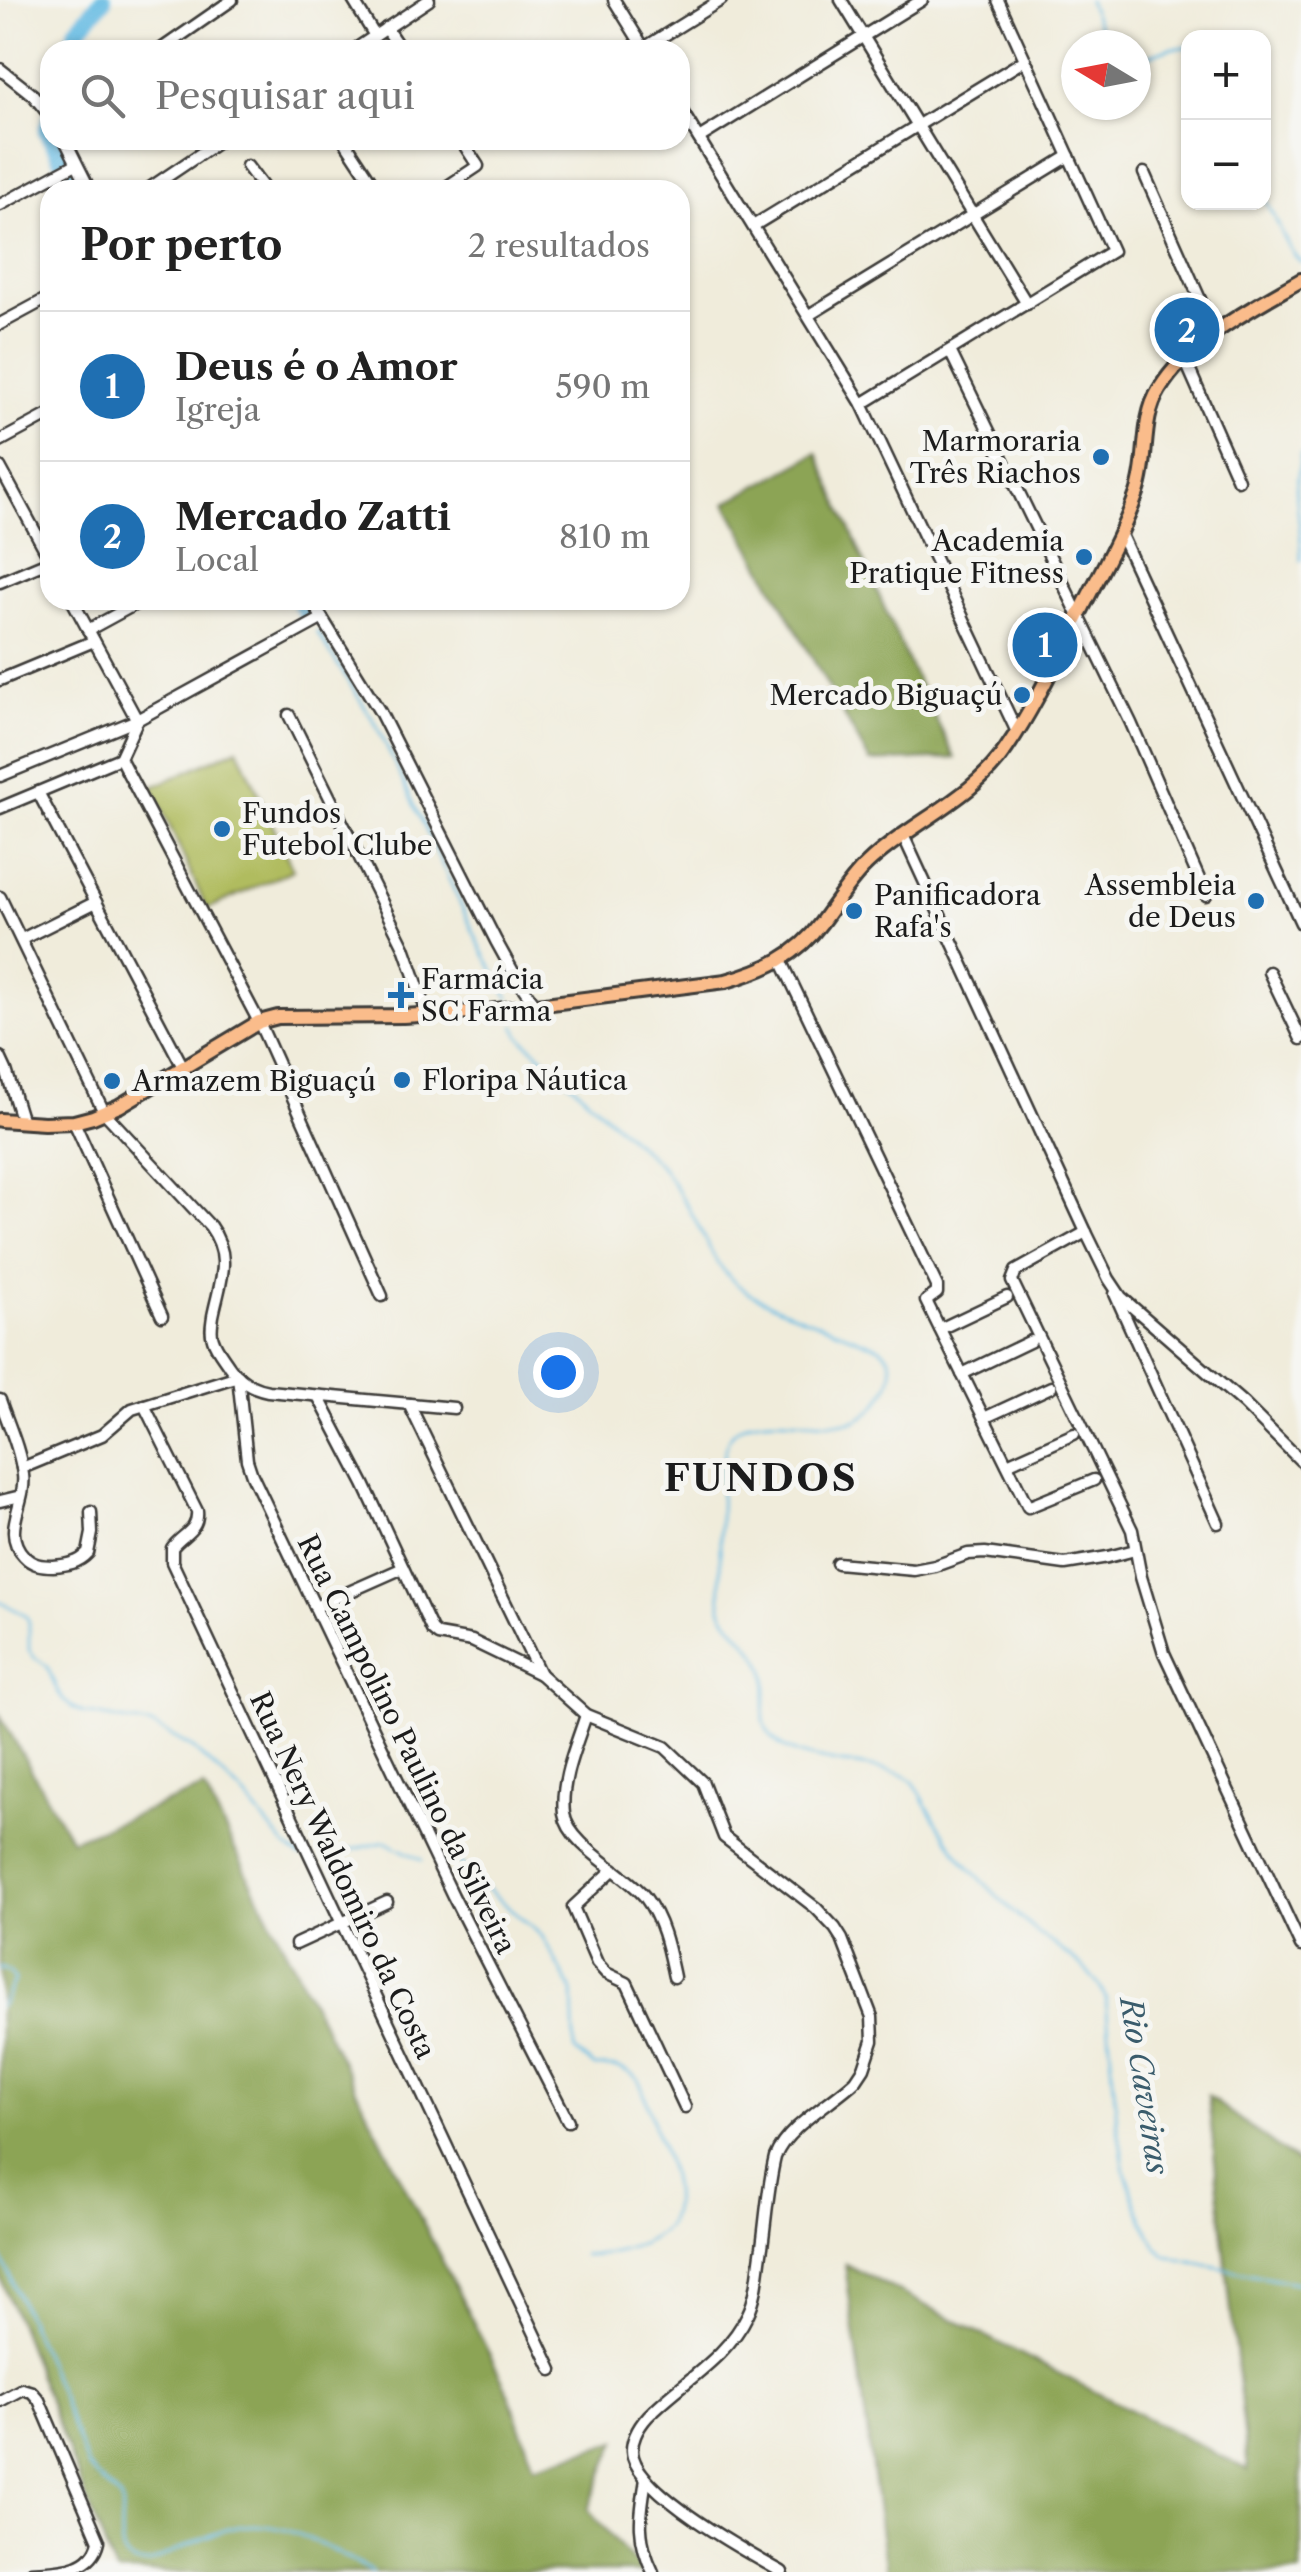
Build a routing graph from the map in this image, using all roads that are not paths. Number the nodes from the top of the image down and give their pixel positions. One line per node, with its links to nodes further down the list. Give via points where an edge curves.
1 (232, 0): 12 (street)
2 (354, 0): 10 (street)
3 (429, 0): 9 (street)
4 (614, 0): 15 (street)
5 (721, 0): 16 (street)
6 (841, 0): 11 (street)
7 (922, 0): 11 (street)
8 (998, 0): 17 (street)
9 (386, 28): 10 (street); 14 (street)
10 (374, 36): 13 (street)
11 (863, 36): 21 (street); 22 (street)
12 (174, 40)
13 (368, 40)
14 (394, 40)
15 (638, 40)
16 (658, 40)
17 (1025, 60): 21 (street); 27 (street)
18 (0, 69): 19 (street)
19 (40, 103)
20 (690, 125): 22 (street)
21 (918, 126): 39 (street); 40 (street)
22 (698, 138): 40 (street)
23 (69, 150): 28 (street)
24 (206, 150): 33 (street)
25 (351, 150): 35 (street)
26 (468, 150): 36 (street, via 478,166)
27 (1069, 156): 39 (street); 43 (street, via 1112,251)
28 (75, 164): 31 (street); 32 (street)
29 (247, 166): 34 (street)
30 (1144, 173): 46 (street)
31 (45, 180)
32 (84, 180)
33 (162, 180)
34 (257, 180)
35 (370, 180)
36 (457, 180)
37 (40, 183): 38 (street)
38 (0, 205)
39 (972, 214): 43 (street); 44 (street)
40 (753, 226): 44 (street)
41 (1301, 280): 46 (main road)
42 (40, 302): 45 (street)
43 (1026, 304): 47 (street)
44 (809, 315): 49 (street)
45 (0, 324)
46 (1215, 333): 48 (main road)
47 (950, 351): 49 (street); 62 (street)
48 (1185, 360): 53 (street); 55 (main road, via 1155,398 1142,479)
49 (862, 404): 68 (street)
50 (40, 419): 51 (street)
51 (0, 441)
52 (0, 467): 54 (street)
53 (1238, 480)
54 (4, 483): 56 (street)
55 (1120, 533): 62 (main road); 77 (street)
56 (39, 538)
57 (40, 564): 58 (street)
58 (0, 582)
59 (77, 610): 64 (street)
60 (128, 610): 64 (street)
61 (317, 610): 63 (street)
62 (1078, 615): 68 (main road); 74 (street)
63 (321, 618): 67 (street); 81 (street, via 380,712)
64 (91, 635): 65 (street); 67 (street)
65 (0, 680)
66 (289, 715): 82 (street, via 404,948)
67 (137, 720): 69 (street); 70 (street)
68 (1017, 732): 73 (main road, via 980,782)
69 (120, 758): 71 (street); 83 (street)
70 (0, 776)
71 (38, 792): 72 (street); 76 (street)
72 (0, 808)
73 (903, 834): 79 (main road, via 862,868 813,934); 91 (street)
74 (1206, 895)
75 (0, 897): 78 (street)
76 (96, 902): 78 (street); 86 (street)
77 (1301, 923)
78 (22, 939): 87 (street)
79 (781, 960): 81 (main road, via 726,981); 96 (street, via 937,1286 926,1301)
80 (1269, 972): 84 (street)
81 (536, 1006): 82 (main road)
82 (428, 1015): 83 (main road, via 295,1015)
83 (259, 1022): 86 (main road); 93 (street)
84 (1301, 1039)
85 (0, 1057): 89 (street)
86 (183, 1066): 87 (main road)
87 (104, 1112): 90 (main road); 99 (street, via 220,1240 224,1270 212,1338)
88 (0, 1120): 89 (main road)
89 (22, 1122): 90 (main road)
90 (74, 1122): 95 (street)
91 (1086, 1232): 92 (street); 116 (street, via 1016,1271 1012,1281 1132,1530)
92 (1109, 1280): 108 (street); 115 (street)
93 (382, 1296)
94 (1007, 1296): 96 (street)
95 (162, 1316)
96 (940, 1329): 98 (street)
97 (1031, 1341): 98 (street)
98 (962, 1374): 106 (street)
99 (238, 1376): 101 (street, via 260,1390); 104 (street); 119 (street, Rua Campolino Paulino da Silveira, via 249,1467)
100 (1051, 1388): 106 (street)
101 (318, 1396): 103 (street); 118 (street)
102 (0, 1400): 110 (street)
103 (409, 1404): 105 (street); 120 (street)
104 (144, 1405): 110 (street, via 102,1435); 124 (street, Rua Nery Waldomiro da Costa, via 198,1511 194,1528 172,1548 172,1562)
105 (454, 1408)
106 (984, 1418): 109 (street)
107 (1074, 1434): 109 (street)
108 (1301, 1460)
109 (1007, 1464): 111 (street, via 1028,1506)
110 (22, 1468): 112 (street)
111 (1094, 1480)
112 (21, 1496): 113 (street); 114 (street, via 14,1539 35,1564 69,1564 87,1556)
113 (0, 1501)
114 (90, 1512)
115 (1218, 1523)
116 (1135, 1550): 117 (street, via 1066,1564 985,1553 914,1570); 126 (street, via 1164,1652)
117 (837, 1563)
118 (403, 1568): 119 (street); 120 (street, via 432,1630)
119 (315, 1607): 129 (street, Rua Campolino Paulino da Silveira)
120 (540, 1674): 121 (street)
121 (586, 1715): 122 (street, via 569,1769 564,1817); 132 (street, via 674,1753 703,1783 724,1837 828,1919 870,2007 873,2028 856,2080 778,2148 749,2313 722,2354 642,2424 632,2454)
122 (614, 1869): 127 (street, via 652,1908); 128 (street, via 573,1907 598,1964 634,1996)
123 (387, 1902): 124 (street)
124 (341, 1923): 125 (street); 130 (street, Rua Nery Waldomiro da Costa)
125 (296, 1944)
126 (1301, 1946)
127 (674, 1977)
128 (685, 2107)
129 (568, 2122)
130 (552, 2370)
131 (0, 2401): 133 (street, via 22,2389 40,2400 98,2536 88,2562)
132 (646, 2478): 134 (street, via 641,2545); 135 (street)
133 (31, 2572)
134 (653, 2572)
135 (782, 2572)

